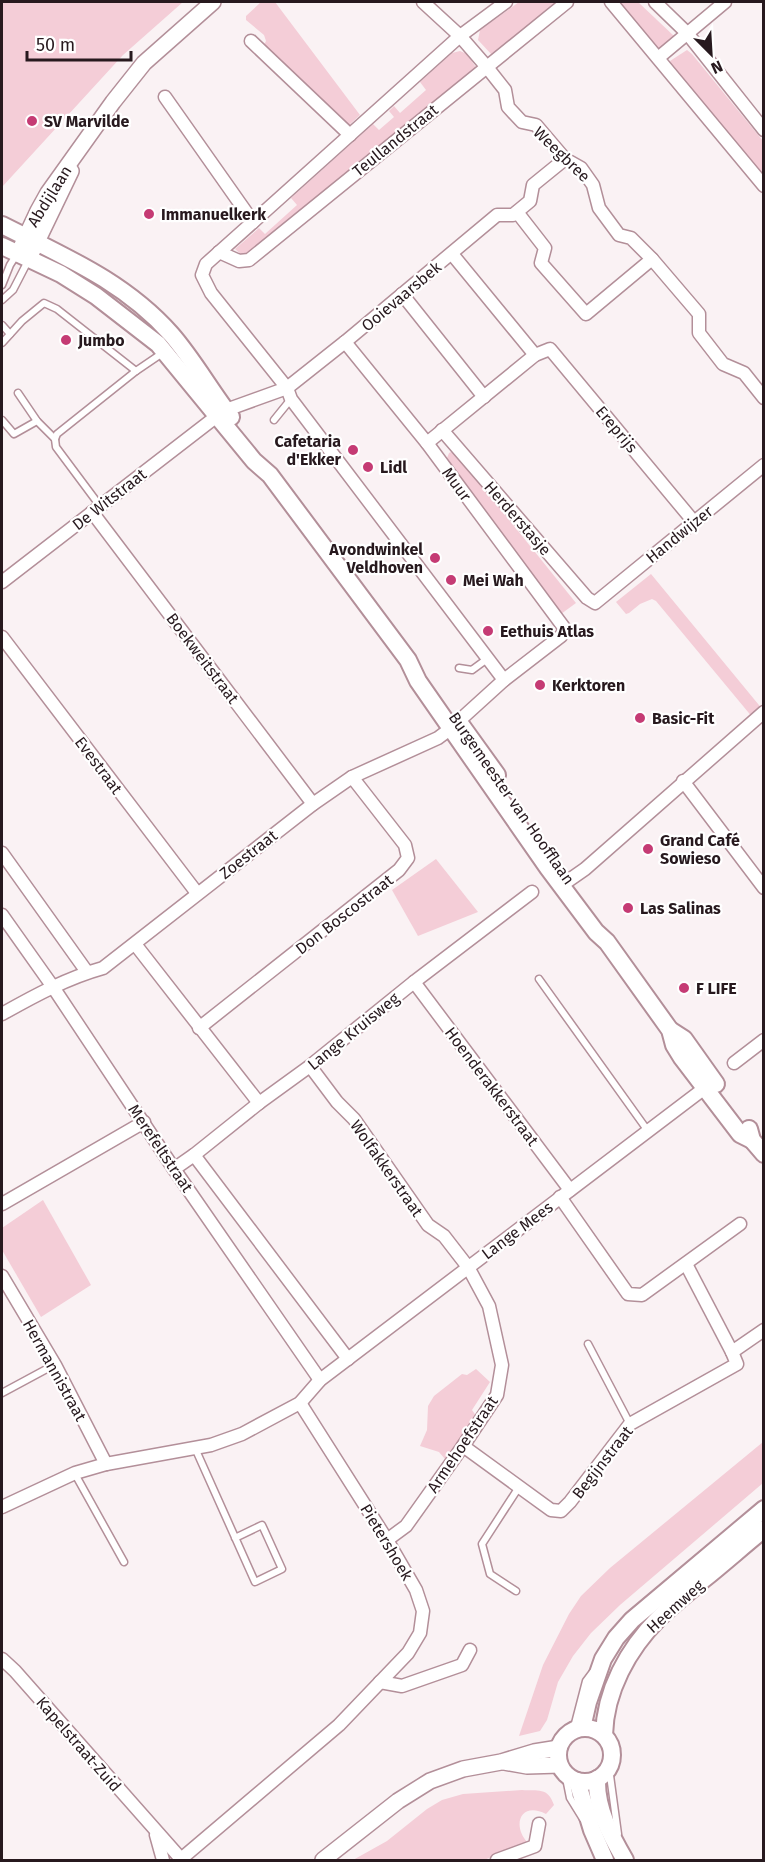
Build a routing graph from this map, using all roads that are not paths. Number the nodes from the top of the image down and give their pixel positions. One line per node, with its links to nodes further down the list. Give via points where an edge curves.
1 (213, 2): 21 (street, Abdijlaan, via 144,63 84,141)
2 (423, 2): 9 (street, Weegbree)
3 (506, 2): 9 (street, Teullandstraat)
4 (567, 2): 12 (street, Teullandstraat)
5 (611, 2): 11 (street)
6 (655, 2): 8 (street)
7 (725, 2): 8 (street)
8 (687, 33): 11 (street); 14 (street)
9 (460, 36): 12 (street, Weegbree); 15 (street, Teullandstraat)
10 (251, 41): 15 (street)
11 (658, 58): 17 (street)
12 (486, 66): 16 (street, Weegbree, via 505,90 508,107 522,122 536,125); 23 (street, Teullandstraat, via 249,260 239,261)
13 (165, 97): 19 (street)
14 (763, 126)
15 (350, 135): 19 (street, Teullandstraat)
16 (566, 159): 18 (street, via 533,185 530,201); 26 (street, Weegbree, via 587,176 598,208 619,235 631,238)
17 (764, 186)
18 (517, 212): 24 (street, Ooievaarsbek, via 497,215); 26 (street, via 545,248 541,263 586,314)
19 (253, 222): 23 (street, Teullandstraat)
20 (2, 225): 21 (main road, Burgemeester van Hoofflaan)
21 (32, 239): 25 (street, Abdijlaan); 41 (main road, Burgemeester van Hoofflaan, via 109,280 136,301 171,334)
22 (2, 246): 25 (main road, Burgemeester van Hoofflaan)
23 (219, 252): 38 (street, Teullandstraat, via 201,274 211,293)
24 (452, 254): 28 (street, Ooievaarsbek); 35 (street)
25 (23, 256): 27 (lane, via 10,266); 29 (lane, via 13,290); 34 (main road, Burgemeester van Hoofflaan, via 96,296)
26 (652, 258): 40 (street, Weegbree, via 699,314 699,333 723,364 744,373)
27 (2, 285)
28 (402, 294): 32 (street, Ooievaarsbek); 39 (street)
29 (2, 300)
30 (2, 325): 31 (lane)
31 (10, 334): 33 (lane); 36 (lane, via 44,303)
32 (345, 342): 38 (street, Ooievaarsbek); 47 (street, Muur)
33 (2, 343)
34 (164, 352): 36 (lane); 41 (main road, Burgemeester van Hoofflaan)
35 (535, 355): 39 (street); 50 (street, Ereprijs, via 550,349)
36 (136, 371): 46 (lane)
37 (18, 393): 44 (lane)
38 (289, 393): 41 (street, Ooievaarsbek); 43 (lane); 54 (street)
39 (484, 397): 45 (street)
40 (764, 398)
41 (221, 413): 49 (street, De Witstraat); 58 (main road, Burgemeester van Hoofflaan)
42 (2, 420): 44 (lane, via 14,434)
43 (274, 420)
44 (37, 421): 46 (lane)
45 (442, 430): 47 (street); 52 (street, Herderstasje, via 587,598)
46 (54, 439): 49 (lane)
47 (427, 443): 56 (street, Muur, via 565,629)
48 (764, 465): 50 (street, Handwijzer)
49 (96, 509): 51 (street, De Witstraat); 61 (street, Boekweitstraat)
50 (694, 522): 52 (street, Handwijzer)
51 (2, 582)
52 (596, 603)
53 (2, 637): 66 (street, Evestraat)
54 (487, 659): 55 (lane, via 472,670); 56 (street)
55 (459, 668)
56 (504, 681): 58 (street)
57 (764, 712): 60 (street)
58 (455, 726): 59 (street, Zoestraat, via 438,738); 63 (main road, Burgemeester van Hoofflaan)
59 (352, 777): 61 (street, Zoestraat); 74 (street, Don Boscostraat, via 405,845 408,858 399,870)
60 (683, 781): 63 (street); 64 (street)
61 (313, 804): 66 (street, Zoestraat)
62 (2, 853): 69 (street)
63 (566, 883): 78 (main road, Burgemeester van Hoofflaan, via 596,933 608,942 670,1030 674,1046)
64 (764, 888)
65 (532, 892): 71 (street, Lange Kruisweg)
66 (197, 894): 68 (street, Zoestraat)
67 (2, 915): 72 (street, Merefeltstraat)
68 (135, 944): 69 (street, Zoestraat, via 103,968); 74 (street)
69 (87, 972): 72 (street, Zoestraat)
70 (539, 979): 81 (lane)
71 (414, 982): 77 (street, Lange Kruisweg); 85 (street, Hoenderakkerstraat)
72 (52, 987): 73 (street, Zoestraat); 80 (street, Merefeltstraat)
73 (2, 1014)
74 (199, 1028): 79 (street)
75 (764, 1040): 76 (street)
76 (734, 1063)
77 (310, 1066): 79 (street, Lange Kruisweg); 89 (street, Wolfakkerstraat, via 354,1119 428,1225 444,1236)
78 (710, 1084): 81 (street, Lange Mees); 82 (main road, Burgemeester van Hoofflaan, via 740,1134 752,1140)
79 (259, 1103): 83 (street, Lange Kruisweg)
80 (144, 1122): 84 (street, Merefeltstraat); 86 (street)
81 (648, 1131): 85 (street, Lange Mees)
82 (764, 1154)
83 (194, 1155): 84 (street, Lange Kruisweg); 94 (street, Merefeltstraat)
84 (174, 1168): 96 (street, Merefeltstraat)
85 (565, 1194): 88 (street, via 627,1294 642,1295); 89 (street, Lange Mees)
86 (2, 1204)
87 (740, 1224): 88 (street)
88 (686, 1264): 93 (street)
89 (468, 1267): 94 (street, Lange Mees); 100 (street, Armehoefstraat, via 489,1306 501,1365 497,1395)
90 (2, 1276): 95 (street, Hermannistraat)
91 (764, 1330): 93 (street, Begijnstraat)
92 (588, 1344): 99 (lane)
93 (732, 1352): 99 (street, Begijnstraat, via 737,1364)
94 (348, 1359): 96 (street, Lange Mees)
95 (55, 1365): 97 (lane); 102 (street, Hermannistraat)
96 (320, 1380): 98 (street, Lange Mees)
97 (2, 1393)
98 (300, 1403): 101 (street, via 242,1434); 109 (street, Pietershoek)
99 (630, 1424): 104 (street, Begijnstraat, via 561,1511 551,1510)
100 (463, 1446): 104 (street, Begijnstraat); 109 (street, Armehoefstraat, via 406,1526)
101 (194, 1448): 102 (street); 108 (lane)
102 (106, 1464): 103 (street)
103 (75, 1473): 105 (street); 110 (lane)
104 (519, 1487): 111 (lane, via 482,1544 490,1574)
105 (2, 1507)
106 (764, 1509): 115 (main road, Heemweg, via 632,1620 616,1638 603,1659)
107 (764, 1529): 116 (main road, Heemweg, via 660,1616 643,1636 618,1677 605,1713)
108 (235, 1538): 108 (lane, via 255,1582 282,1569 262,1525)
109 (387, 1540): 114 (street, Pietershoek, via 416,1590 423,1611 420,1633 408,1653)
110 (124, 1562)
111 (516, 1591)
112 (470, 1650): 114 (street, via 462,1665 402,1686)
113 (2, 1659): 122 (street, Kapelstraat-Zuid)
114 (381, 1682): 125 (street, Pietershoek, via 339,1725)
115 (577, 1730): 116 (main road, via 590,1728); 117 (main road)
116 (604, 1735): 120 (main road, via 612,1761)
117 (559, 1748): 118 (street); 119 (main road, via 558,1756)
118 (501, 1762): 119 (street); 126 (street, via 439,1776 398,1801)
119 (567, 1773): 120 (main road, via 590,1782); 128 (main road)
120 (603, 1774): 123 (main road, via 597,1787 602,1812)
121 (539, 1824): 127 (street, via 535,1846)
122 (155, 1830): 124 (street, Kapelstraat-Zuid); 125 (street, Kapelstraat-Zuid)
123 (623, 1856)
124 (163, 1860)
125 (181, 1860)
126 (322, 1860)
127 (497, 1860)
128 (605, 1860)

